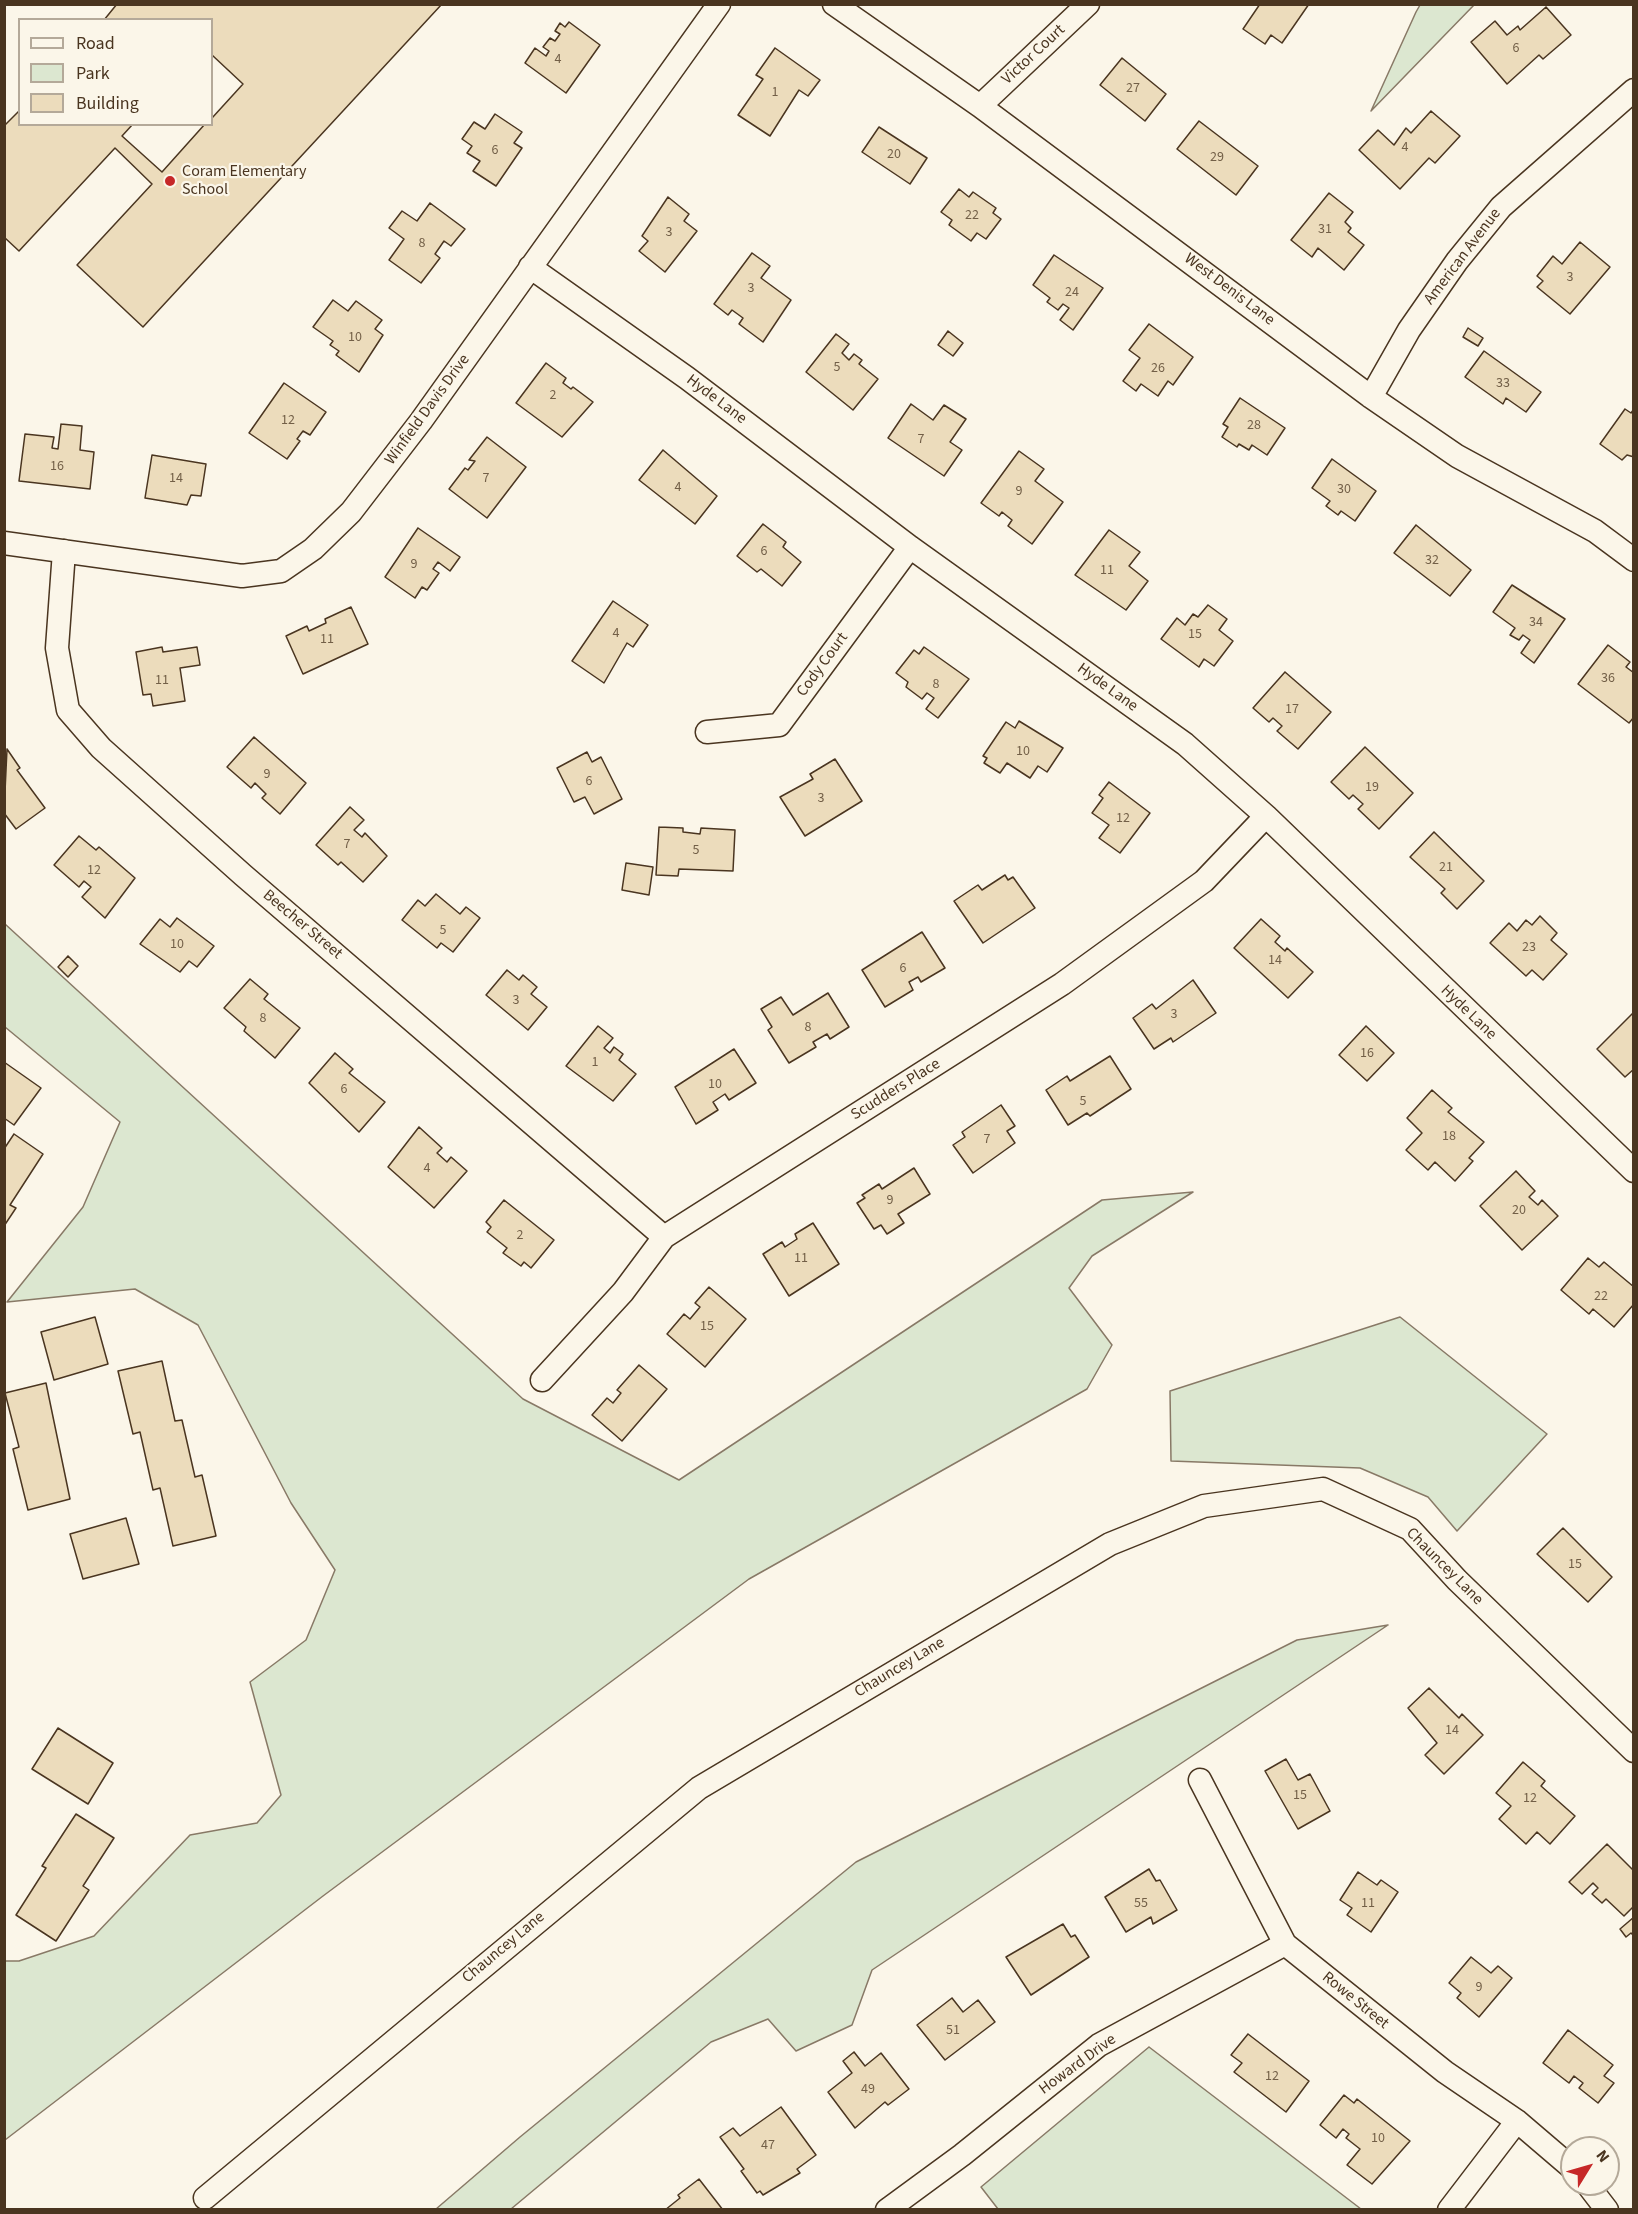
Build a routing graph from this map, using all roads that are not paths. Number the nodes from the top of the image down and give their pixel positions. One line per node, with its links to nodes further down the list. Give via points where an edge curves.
1 (719, 4): 6 (street, Winfield Davis Drive)
2 (834, 4): 5 (street, West Denis Lane)
3 (1088, 4): 5 (street, Victor Court)
4 (1634, 90): 7 (street, American Avenue, via 1501,207 1409,330)
5 (980, 106): 7 (street, West Denis Lane)
6 (530, 267): 9 (street, Hyde Lane, via 687,378); 10 (street, Winfield Davis Drive, via 351,512 314,549 281,571 242,576)
7 (1371, 397): 11 (street, West Denis Lane, via 1457,456 1595,531)
8 (4, 543): 10 (street, Winfield Davis Drive)
9 (910, 547): 12 (street, Cody Court, via 779,725); 13 (street, Hyde Lane, via 1185,744)
10 (64, 551): 15 (street, Beecher Street, via 58,658 68,710 101,748)
11 (1634, 560)
12 (706, 732)
13 (1266, 816): 14 (street, Hyde Lane); 15 (street, Scudders Place, via 1204,881 1062,984)
14 (1634, 1171)
15 (664, 1237): 16 (street, Scudders Place, via 623,1292)
16 (542, 1380)
17 (1634, 1751): 23 (street, Chauncey Lane, via 1457,1580 1410,1529 1323,1489 1204,1506 1110,1544 699,1788)
18 (1200, 1780): 19 (street, Rowe Street)
19 (1284, 1944): 20 (street, Rowe Street, via 1445,2072); 24 (street, Howard Drive, via 1099,2045)
20 (1517, 2121): 21 (street, Rowe Street); 25 (street)
21 (1560, 2158)
22 (1597, 2196): 26 (street)
23 (205, 2198)
24 (887, 2210)
25 (1449, 2210)
26 (1608, 2210)

